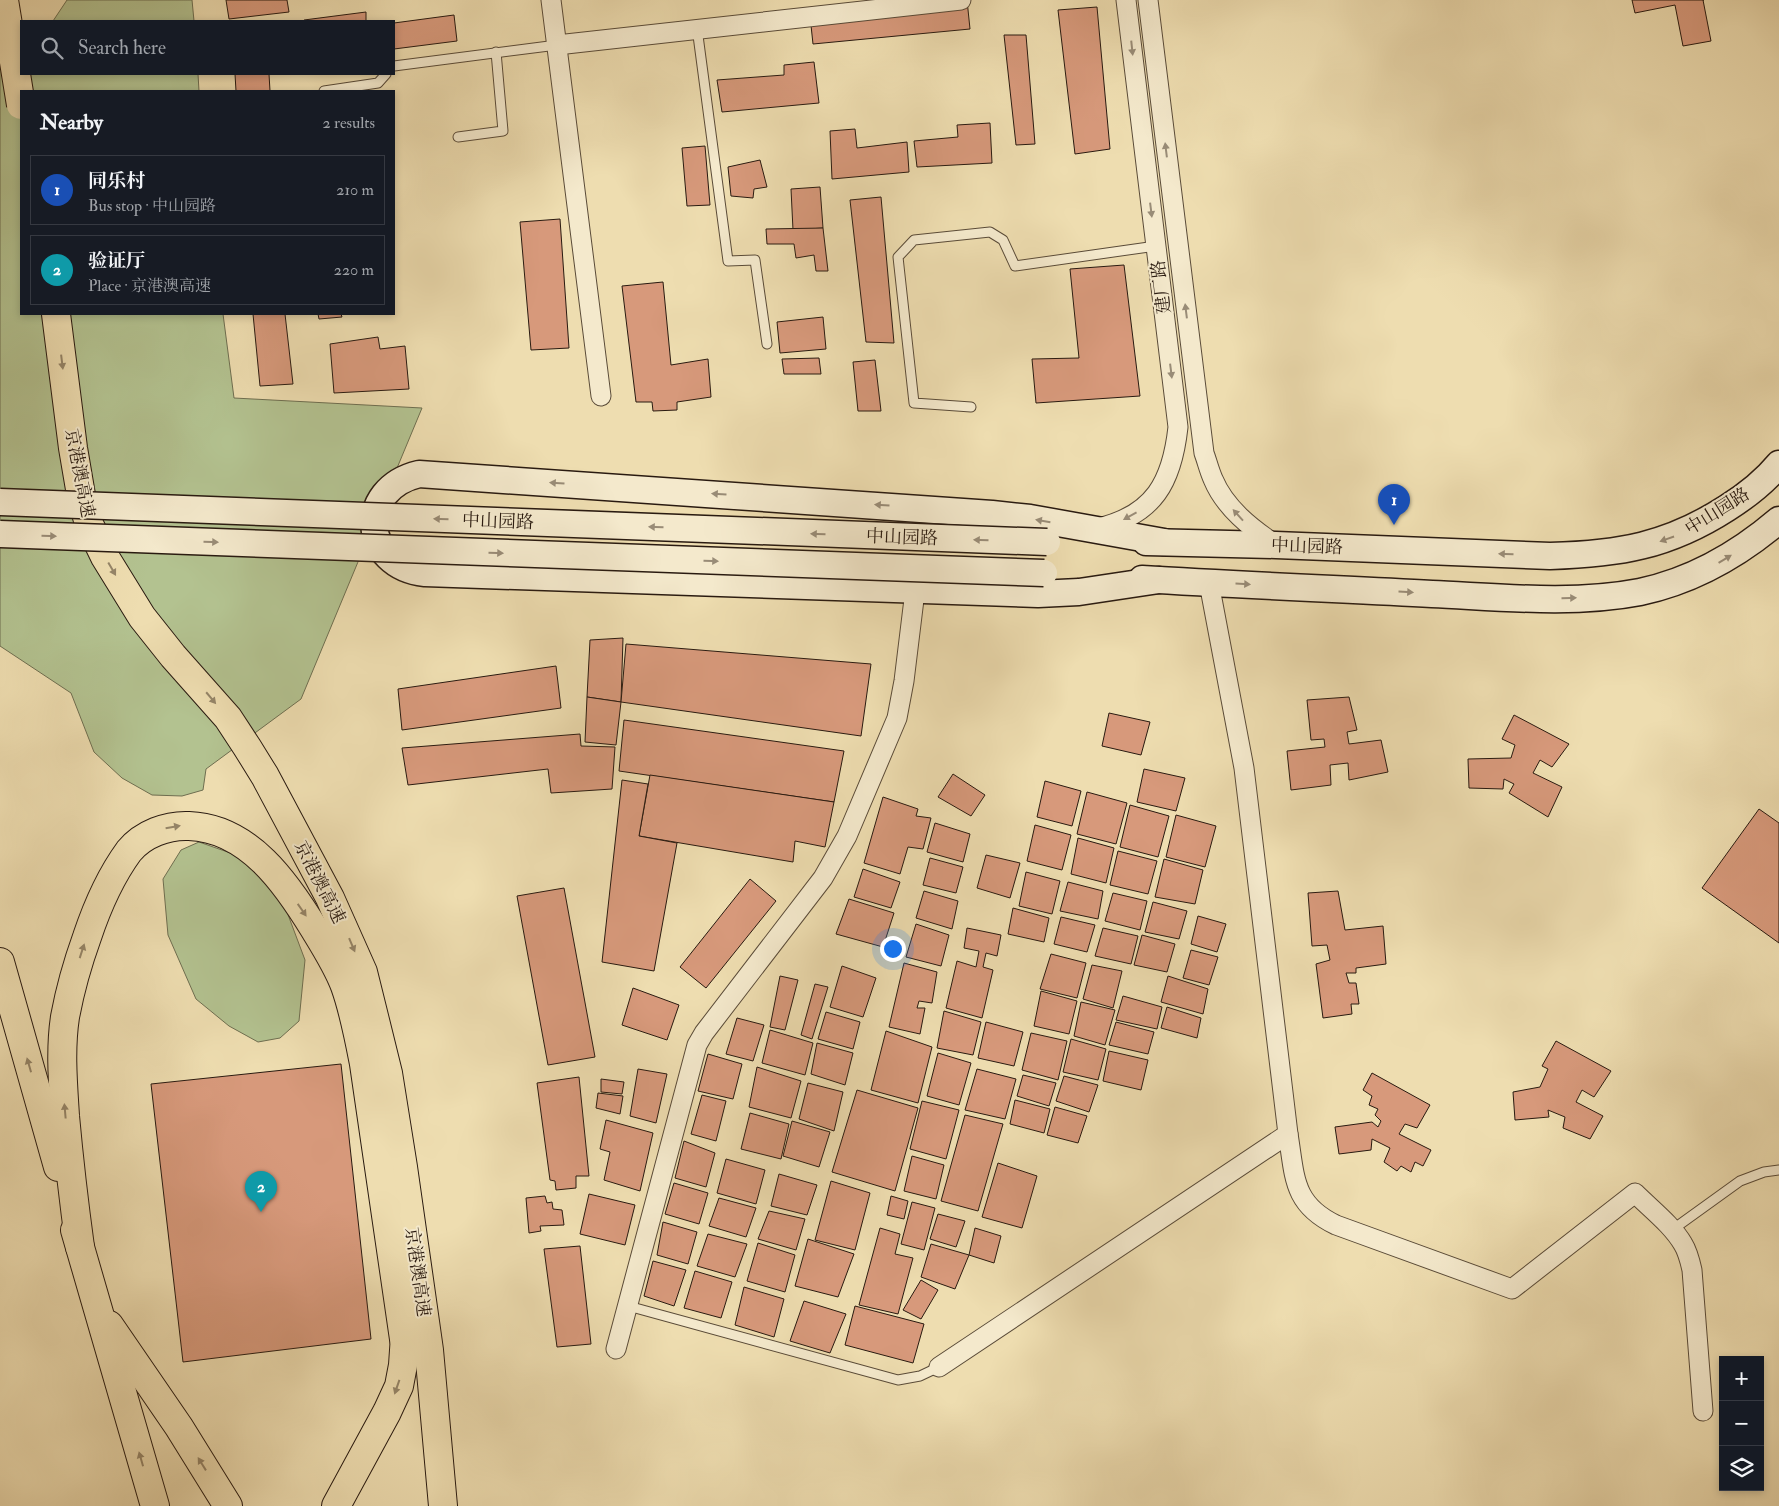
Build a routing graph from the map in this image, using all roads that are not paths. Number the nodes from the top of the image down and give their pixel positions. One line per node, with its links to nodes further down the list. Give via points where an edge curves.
1 (4, 0): 14 (highway, bridge)
2 (18, 0): 7 (highway)
3 (551, 0): 9 (street)
4 (961, 0): 8 (street)
5 (1126, 0): 16 (street, 建厂路, one-way to 16)
6 (1148, 0): 27 (street, 建厂路, one-way to 6, via 1248,526 1227,502 1213,479 1204,453)
7 (0, 20)
8 (697, 28): 9 (street); 18 (lane, via 728,262 755,260)
9 (557, 45): 10 (lane); 19 (street)
10 (496, 52): 11 (lane); 15 (lane, via 503,131)
11 (395, 66)
12 (385, 75): 13 (lane, via 378,83)
13 (331, 90)
14 (20, 99)
15 (458, 137)
16 (1156, 246): 20 (lane, via 1015,266 1003,240 990,232 914,240 898,257 914,403); 24 (street, 建厂路, one-way to 24, via 1178,427 1176,451 1168,476 1155,496 1138,512 1117,524)
17 (56, 315): 36 (highway, 京港澳高速, one-way to 36, via 73,448 89,524 142,617 228,718 256,761 330,898 363,972 388,1073)
18 (767, 344)
19 (601, 396)
20 (971, 407)
21 (1779, 464): 27 (main road, 中山园路, one-way to 27, via 1741,499 1708,520 1682,534 1621,551 1550,556)
22 (0, 502): 26 (main road, 中山园路, one-way to 22, bridge, via 1047,542)
23 (1779, 520): 29 (main road, 中山园路, one-way to 23, via 1513,598 1611,596 1647,590 1690,576 1743,549)
24 (1091, 529): 26 (main road); 30 (main road, one-way to 30, via 992,514 419,474 406,477 386,491 375,514 374,526 382,550 390,560 412,572)
25 (0, 534): 28 (main road, 中山园路, one-way to 28, bridge)
26 (1164, 542): 27 (main road, 中山园路)
27 (1276, 545)
28 (1159, 580): 29 (main road, 中山园路); 30 (main road, via 1079,592 1038,594)
29 (1209, 582): 32 (street, via 1244,768)
30 (915, 591): 38 (street, via 897,718 847,836 823,878 697,1045)
31 (0, 962): 35 (highway, one-way to 31)
32 (1288, 1134): 34 (street, via 1296,1181 1300,1193 1314,1212 1336,1225 1512,1289 1635,1193); 41 (street)
33 (1779, 1170): 34 (lane, via 1740,1181)
34 (1672, 1230): 42 (street, via 1683,1243 1692,1270)
35 (80, 1247): 37 (highway); 39 (highway, one-way to 39, via 62,1070 65,1018 80,956 101,900 130,850 158,830 177,826 214,830 250,849 277,876 305,913 345,986 366,1073)
36 (415, 1252): 39 (highway); 46 (highway, 京港澳高速, via 429,1350)
37 (92, 1293): 43 (highway, one-way to 37); 44 (highway, one-way to 37, via 109,1325)
38 (628, 1306): 40 (street); 41 (lane, via 898,1380 920,1376)
39 (404, 1339): 45 (highway, one-way to 45, via 399,1386)
40 (616, 1349)
41 (939, 1367)
42 (1703, 1411)
43 (155, 1506)
44 (228, 1506)
45 (336, 1506)
46 (442, 1506)

